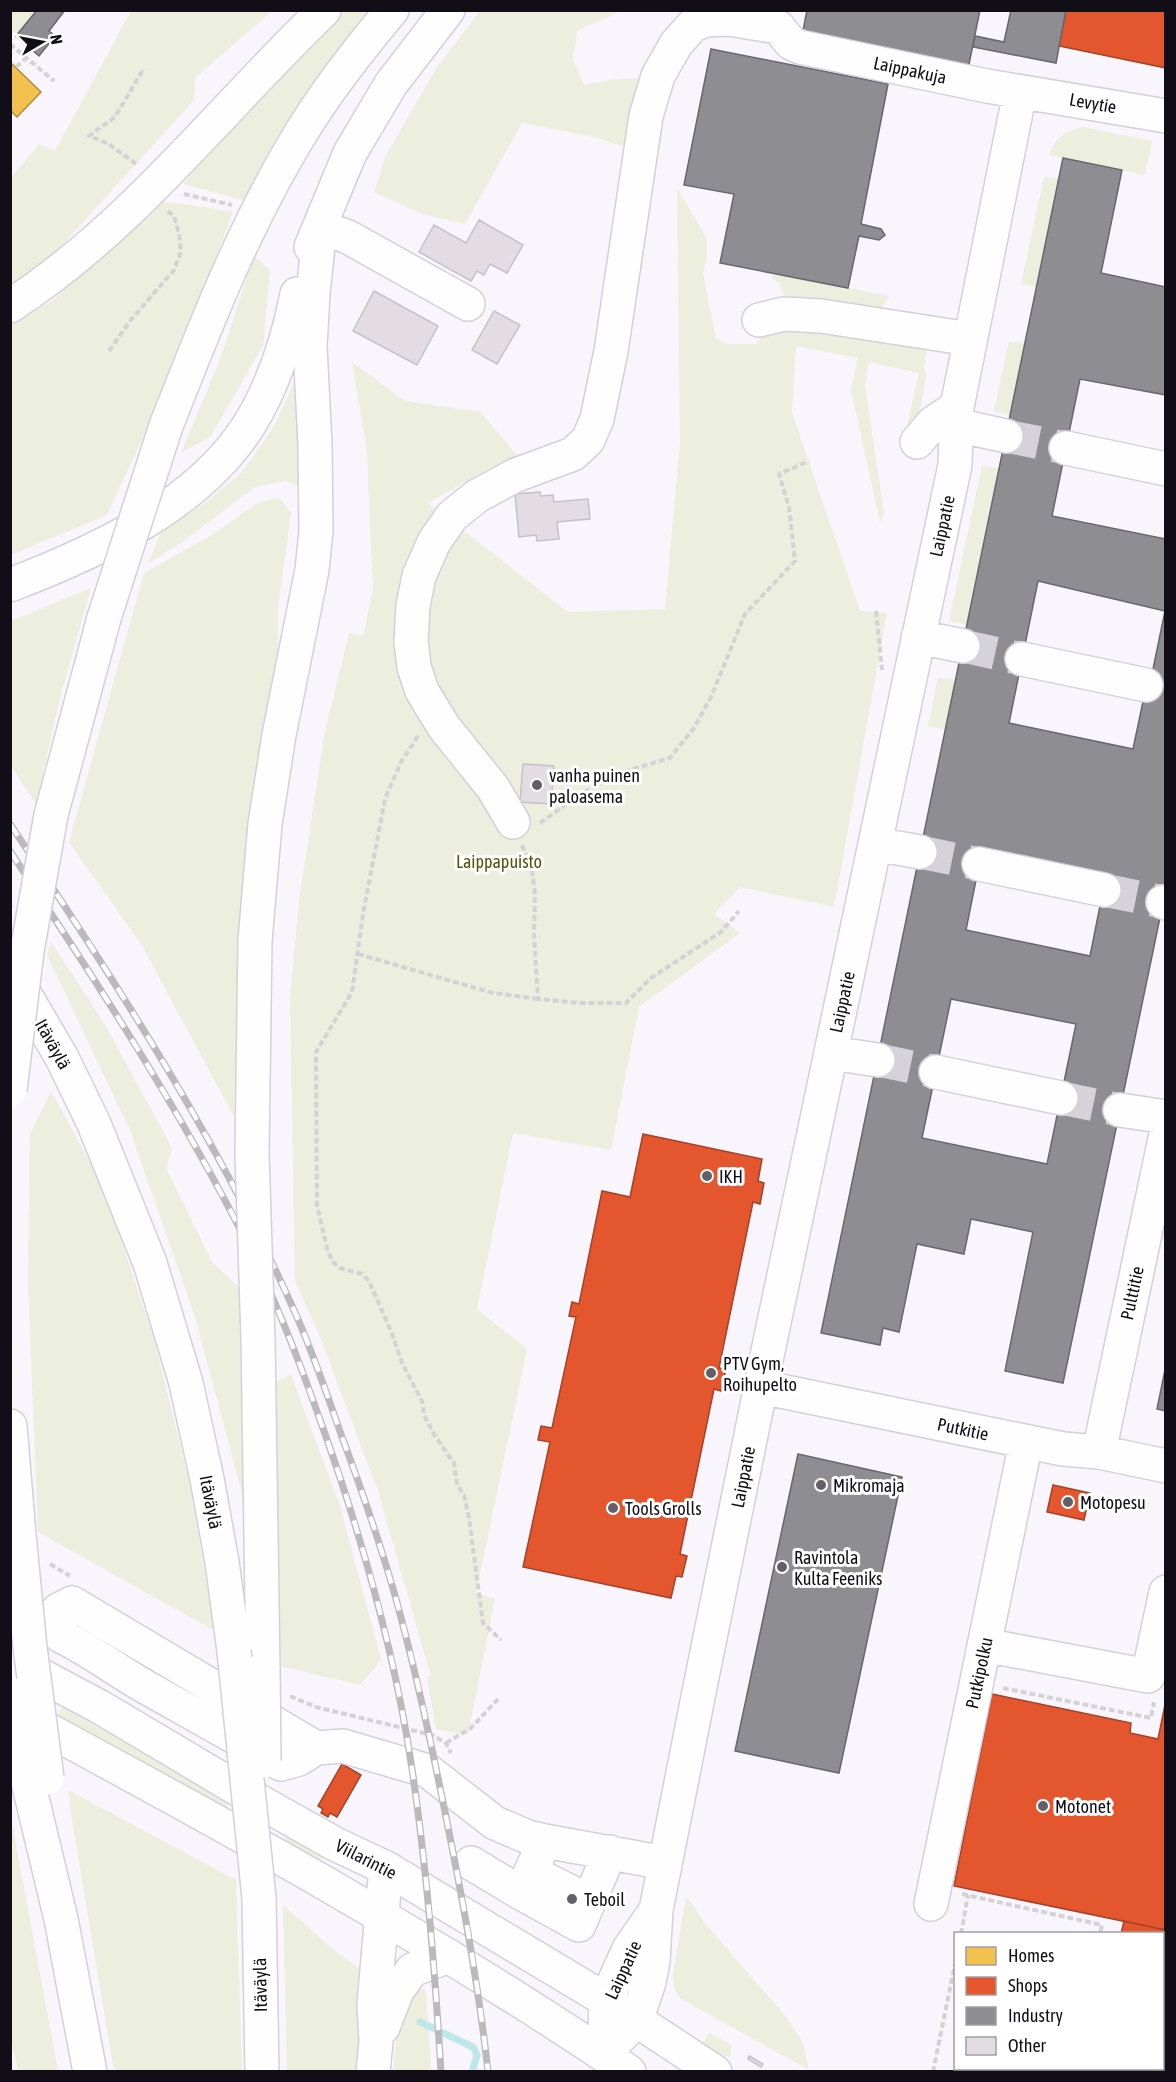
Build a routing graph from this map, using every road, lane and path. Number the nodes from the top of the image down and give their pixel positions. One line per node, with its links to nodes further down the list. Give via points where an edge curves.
1 (324, 10): 11 (main road)
2 (392, 10): 47 (main road, bridge, via 304,128 258,210 203,331 166,426 104,618 51,815 27,951)
3 (448, 10): 13 (main road, via 391,84 350,153)
4 (10, 44): 5 (path)
5 (26, 59): 6 (path); 8 (path)
6 (16, 67)
7 (144, 68): 11 (path, via 115,117 89,136 107,143 145,169)
8 (54, 81)
9 (1020, 92): 10 (main road, Levytie); 17 (main road, Laippatie); 32 (main road, Laippakuja, via 800,47 791,43 778,27 729,19 693,25 676,44 658,76 645,123 611,351 597,419 588,440 573,454 516,475 477,496 452,516 434,542 419,576 411,641 414,667 422,692)
10 (1166, 116)
11 (151, 188): 12 (path); 15 (main road, via 97,241); 18 (path, via 174,216 181,252 174,270)
12 (239, 206)
13 (320, 227): 14 (main road, via 348,237); 25 (main road, via 303,264 291,324 276,370 248,427 222,461 191,491 160,512 94,549); 80 (main road, bridge, via 310,346 316,454 312,570 265,824 255,941 252,1153 265,1747)
14 (468, 304)
15 (10, 306)
16 (759, 320): 17 (main road, via 784,314 821,316)
17 (970, 339): 19 (main road, Laippatie)
18 (109, 351)
19 (956, 416): 20 (main road); 21 (main road, via 933,423); 27 (main road, Laippatie, via 955,465)
20 (1006, 436)
21 (917, 442)
22 (1066, 448): 24 (main road)
23 (809, 461): 33 (path, via 779,474 789,507 795,561 745,614 711,697 694,728 670,758 627,771 584,792 537,825)
24 (1166, 469)
25 (10, 585)
26 (876, 611): 30 (path)
27 (918, 637): 28 (main road); 34 (main road, Laippatie)
28 (963, 646)
29 (1022, 659): 31 (main road)
30 (883, 677)
31 (1146, 685)
32 (440, 720): 33 (main road, via 493,788); 40 (path, via 421,731 401,762 385,799)
33 (513, 822): 42 (path, via 532,870)
34 (875, 844): 35 (main road); 43 (main road, Laippatie)
35 (920, 852)
36 (979, 864): 37 (main road)
37 (1104, 890)
38 (740, 911): 42 (path, via 721,932 651,978 626,1003)
39 (10, 937): 44 (main road)
40 (358, 954): 42 (path, via 493,993); 60 (path, via 352,992 316,1052 317,1204 332,1261 369,1281 422,1401 424,1415 454,1463 469,1518 483,1623)
41 (10, 969): 44 (main road, Itäväylä)
42 (538, 999)
43 (831, 1053): 45 (main road); 52 (main road, Laippatie)
44 (62, 1058): 80 (main road, Itäväylä, bridge, via 107,1154 150,1263 186,1383 216,1527 234,1651)
45 (878, 1060)
46 (936, 1072): 48 (main road)
47 (10, 1090)
48 (1061, 1098)
49 (1120, 1110): 50 (main road)
50 (1166, 1118)
51 (1166, 1134): 55 (main road, Pulttitie)
52 (761, 1387): 54 (main road, Putkitie); 74 (main road, Laippatie)
53 (10, 1426): 72 (main road, bridge, via 30,1647)
54 (1026, 1442): 55 (main road, Putkitie); 62 (main road, Putkipolku)
55 (1099, 1452): 56 (main road, Putkitie)
56 (1166, 1466)
57 (49, 1564): 58 (path)
58 (78, 1581)
59 (1166, 1592): 62 (main road, via 1148,1676)
60 (501, 1640)
61 (80, 1645): 75 (main road, via 61,1636 58,1610 72,1603 316,1748 343,1746 428,1771 495,1823 528,1837)
62 (984, 1645): 81 (main road, Putkipolku)
63 (10, 1659): 76 (main road, Viilarintie, via 248,1795)
64 (1002, 1687): 67 (path, via 1151,1718)
65 (10, 1694): 72 (main road, bridge)
66 (285, 1694): 70 (path, via 316,1707 432,1735)
67 (1155, 1696)
68 (498, 1699): 70 (path, via 471,1728)
69 (10, 1709): 84 (main road)
70 (446, 1743): 71 (path)
71 (455, 1760)
72 (35, 1772): 93 (main road)
73 (471, 1863): 75 (main road)
74 (665, 1863): 77 (main road); 83 (main road, Laippatie)
75 (533, 1867): 77 (main road); 77 (main road)
76 (386, 1868): 84 (main road); 89 (main road, Viilarintie)
77 (600, 1876)
78 (968, 1895): 81 (path); 82 (path); 85 (path)
79 (1004, 1897): 82 (path)
80 (259, 1898): 94 (main road, Itäväylä)
81 (945, 1899)
82 (1003, 1903): 86 (path, via 1102,1925)
83 (656, 1910): 89 (main road, Laippatie, via 629,1949); 90 (main road, Laippatie, via 652,1966)
84 (382, 1915): 87 (main road); 91 (main road)
85 (961, 1932)
86 (1100, 1932)
87 (449, 1956): 91 (main road, via 406,1977 397,1990); 92 (main road)
88 (954, 1969): 96 (path)
89 (606, 2000): 90 (main road, Viilarintie); 92 (main road, Laippatie)
90 (636, 2021): 92 (main road, Laippatie); 95 (main road, Viilarintie)
91 (375, 2057)
92 (616, 2063)
93 (90, 2072)
94 (262, 2072)
95 (715, 2072)
96 (933, 2072)

